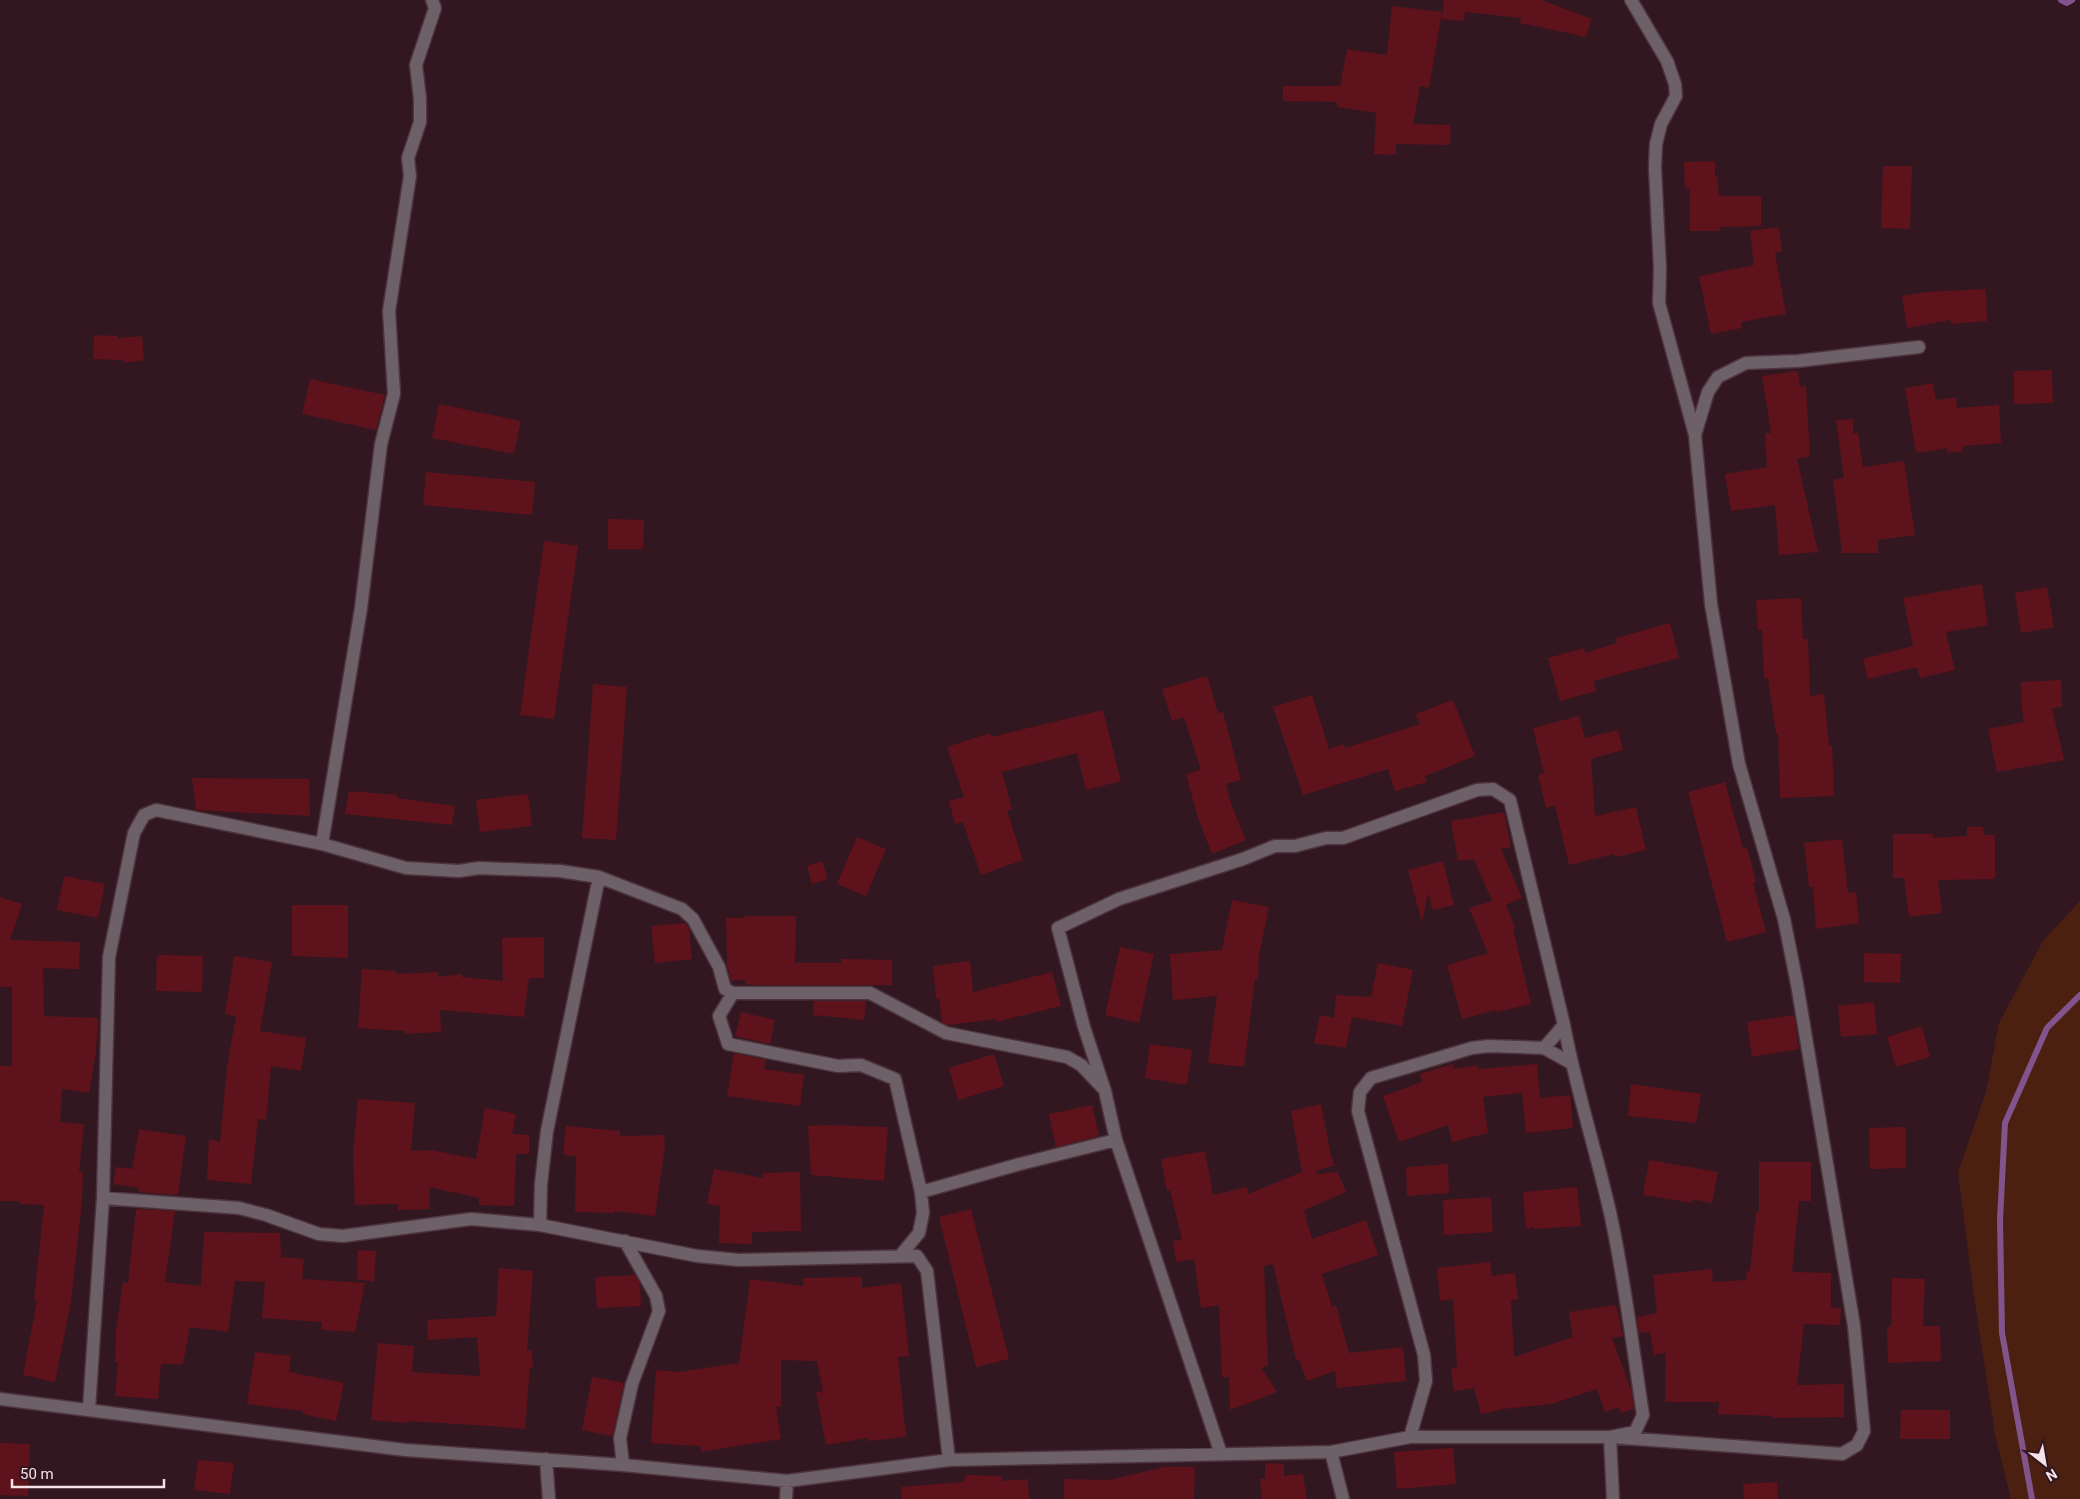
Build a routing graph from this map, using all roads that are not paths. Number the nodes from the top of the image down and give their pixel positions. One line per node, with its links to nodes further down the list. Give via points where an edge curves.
1 (432, 0): 5 (street, via 435,8 416,65 420,122 408,158 410,176 389,311 394,394 381,444 361,608)
2 (1631, 0): 4 (street, via 1667,62 1675,84 1676,96 1661,124 1656,152 1659,303)
3 (1919, 347): 4 (street, via 1798,361 1746,363 1718,377 1708,392)
4 (1695, 435): 21 (street, via 1711,604 1739,764 1784,919 1797,984 1854,1326 1864,1431 1857,1446 1842,1454)
5 (322, 844): 6 (street, via 406,868 560,871); 14 (street, via 156,810 144,816 134,832 109,957)
6 (599, 877): 7 (street, via 682,909 693,919 706,943 725,989); 15 (street, via 547,1131)
7 (733, 993): 11 (street, via 870,994 946,1032 1066,1057 1082,1064); 13 (street, via 719,1016 728,1044 838,1066 861,1065 895,1079)
8 (1564, 1025): 9 (street); 10 (street); 11 (street, via 1510,800 1493,789 1478,790 1343,838 1275,846 1119,899 1058,928)
9 (1544, 1048): 10 (street); 20 (street, via 1472,1048 1371,1078 1360,1092 1358,1111 1424,1355 1426,1381)
10 (1571, 1063): 21 (street, via 1623,1274 1643,1415 1635,1432)
11 (1105, 1091): 12 (street)
12 (1116, 1140): 13 (street); 23 (street)
13 (921, 1192): 17 (street, via 923,1213 919,1233)
14 (102, 1198): 15 (street, via 239,1208 319,1234 343,1236 471,1219); 19 (street)
15 (540, 1225): 16 (street)
16 (625, 1242): 17 (street, via 697,1256 739,1260); 26 (street, via 656,1296 659,1311 632,1384 620,1438)
17 (900, 1256): 25 (street, via 917,1256 928,1271)
18 (0, 1399): 19 (street)
19 (89, 1409): 24 (street, via 405,1450)
20 (1410, 1437): 21 (street); 22 (street)
21 (1610, 1437): 31 (street)
22 (1331, 1452): 23 (street); 30 (street)
23 (1221, 1454): 25 (street)
24 (546, 1459): 26 (street); 28 (street)
25 (949, 1460): 27 (street)
26 (623, 1465): 27 (street)
27 (787, 1481): 29 (street)
28 (549, 1499)
29 (786, 1499)
30 (1342, 1499)
31 (1613, 1499)

